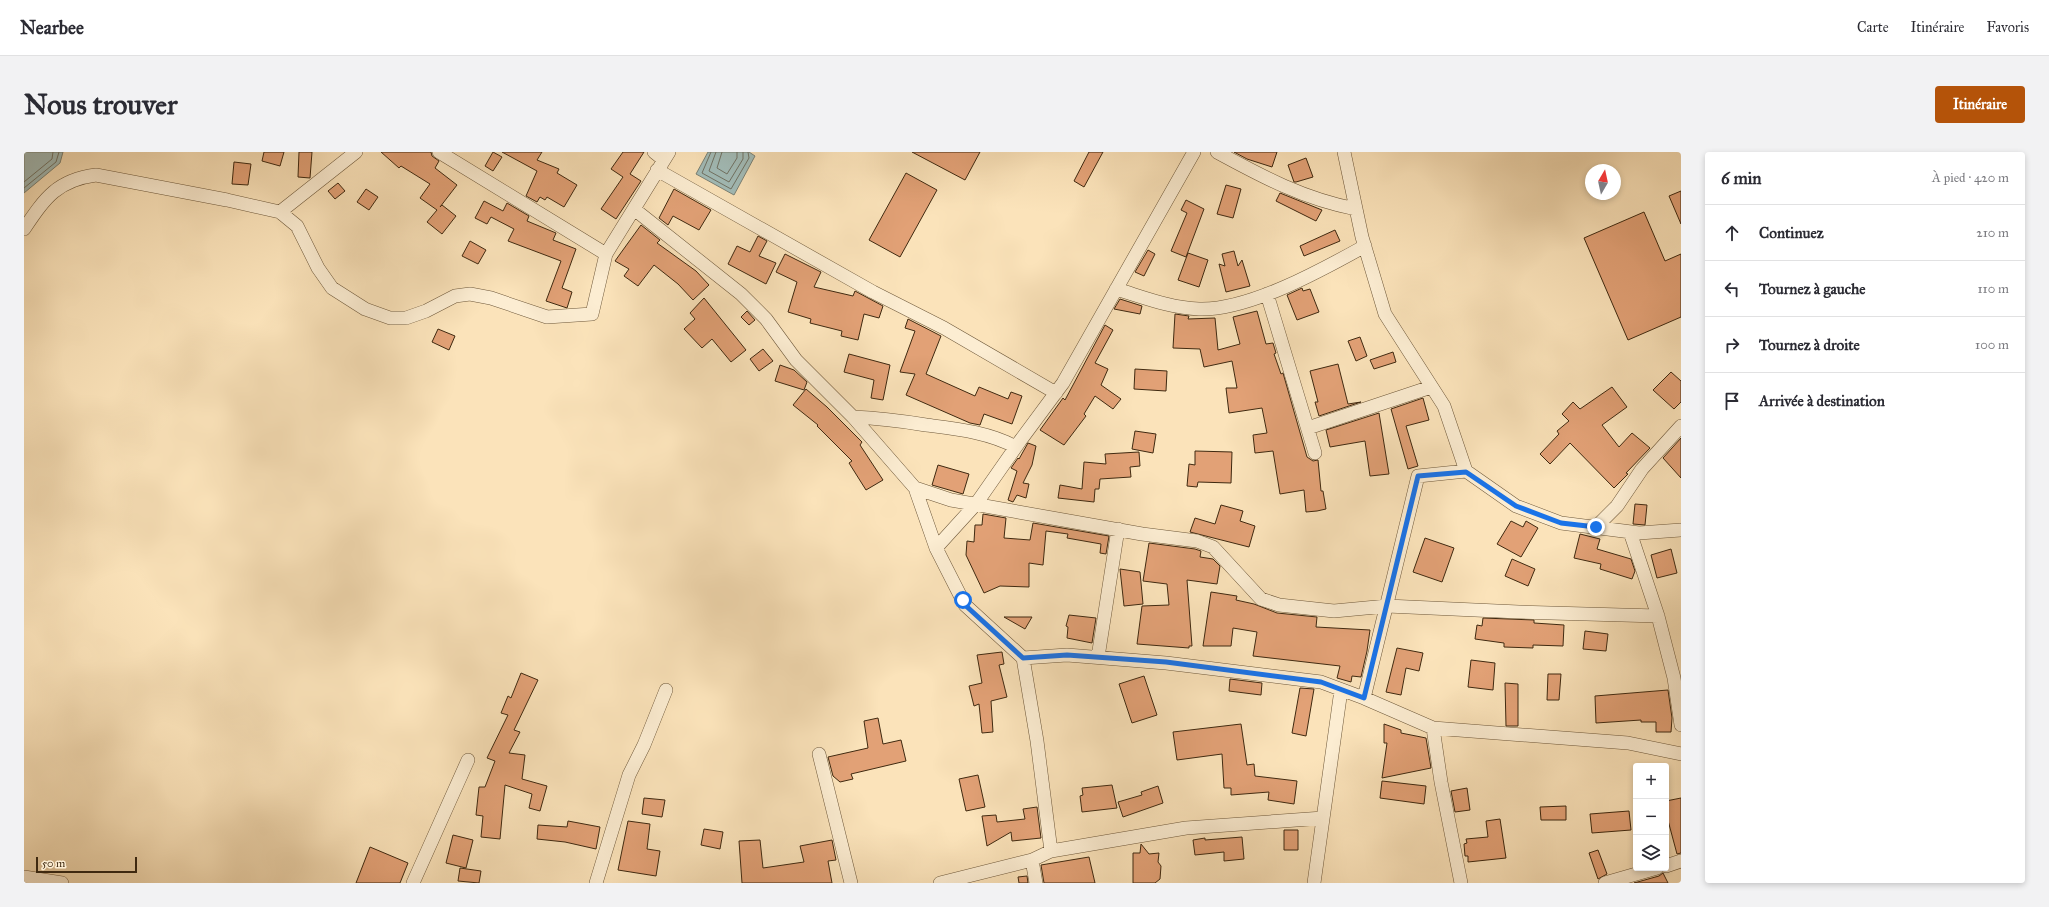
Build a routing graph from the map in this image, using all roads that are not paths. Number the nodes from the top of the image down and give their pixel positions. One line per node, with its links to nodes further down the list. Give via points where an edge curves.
1 (356, 152): 9 (street)
2 (439, 152): 12 (street)
3 (1194, 152): 13 (street)
4 (1217, 152): 8 (street, via 1273,182 1327,203)
5 (1344, 152): 8 (street)
6 (661, 158): 7 (street); 16 (street, via 866,288 944,328)
7 (634, 209): 12 (street); 17 (street, via 741,294 766,319 796,360)
8 (1356, 209): 11 (street)
9 (280, 212): 10 (street, via 96,175 79,177 54,191); 12 (street, via 297,226 318,268 332,288 365,309 390,318 406,318 455,296 470,294 491,298 547,317 592,314)
10 (24, 229)
11 (1365, 246): 14 (street); 15 (street, via 1385,314)
12 (606, 254)
13 (1116, 289): 14 (street, via 1167,304 1197,309 1240,304); 16 (street)
14 (1267, 294): 19 (street)
15 (1431, 387): 19 (street); 22 (street, via 1444,406)
16 (1056, 393): 20 (street)
17 (853, 417): 20 (street, via 960,429 1003,440); 23 (street)
18 (1681, 426): 25 (street, via 1642,469 1617,506)
19 (1308, 428): 21 (street)
20 (1016, 447): 24 (street)
21 (1315, 452)
22 (1466, 472): 25 (street, via 1516,506 1561,523); 30 (street, via 1418,476)
23 (914, 488): 24 (street, via 951,500); 29 (street)
24 (976, 504): 26 (street); 29 (street)
25 (1596, 527): 28 (street)
26 (1118, 529): 30 (street, via 1197,541 1213,547 1260,599 1279,605 1334,611); 32 (street)
27 (1681, 530): 28 (street)
28 (1630, 532): 31 (street)
29 (936, 548): 33 (street, via 965,605)
30 (1387, 606): 31 (street); 36 (street)
31 (1658, 616): 37 (street, via 1674,678)
32 (1098, 657): 33 (street, via 1067,655); 35 (street, via 1263,674 1321,682)
33 (1023, 658): 43 (street)
34 (666, 690): 51 (street, via 629,775)
35 (1341, 690): 36 (street); 42 (street)
36 (1364, 698): 38 (street)
37 (1681, 725)
38 (1433, 728): 40 (street, via 1628,743); 56 (street)
39 (819, 754): 52 (street)
40 (1681, 754)
41 (468, 760): 50 (street)
42 (1323, 818): 43 (street, via 1186,828); 55 (street)
43 (1051, 851): 44 (street)
44 (1032, 860): 53 (street); 54 (street)
45 (1681, 861): 46 (street)
46 (1669, 865)
47 (1647, 871): 57 (street)
48 (24, 877): 49 (street)
49 (62, 883)
50 (413, 883)
51 (596, 883)
52 (851, 883)
53 (940, 883)
54 (1036, 883)
55 (1314, 883)
56 (1461, 883)
57 (1605, 883)

